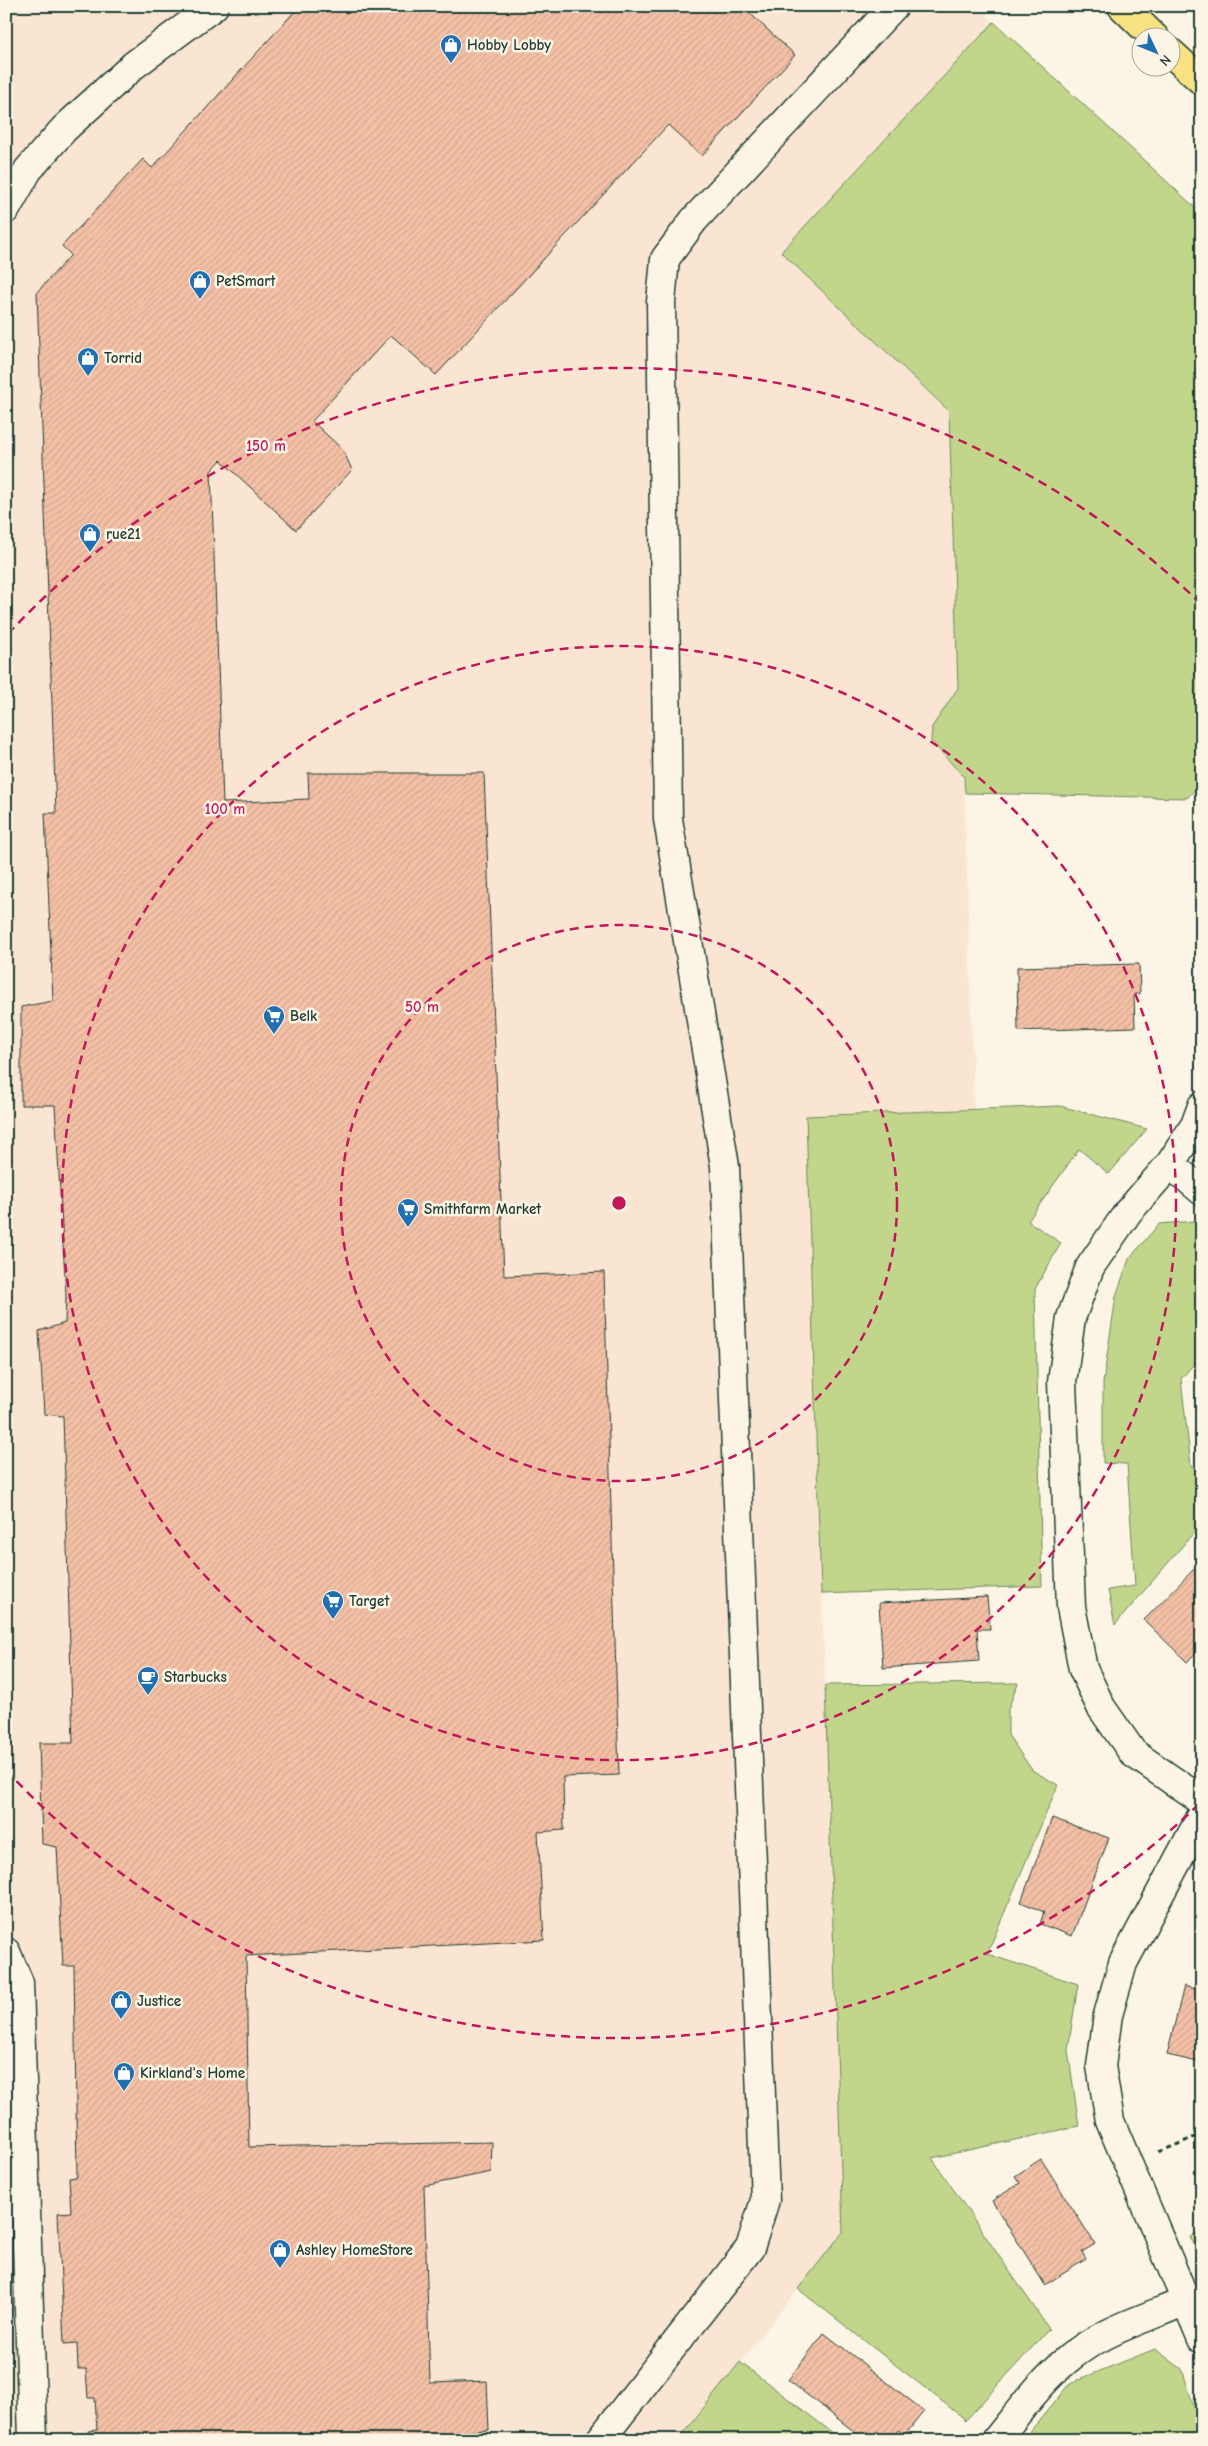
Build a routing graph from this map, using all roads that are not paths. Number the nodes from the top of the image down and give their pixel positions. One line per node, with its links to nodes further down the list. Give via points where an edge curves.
1 (214, 6): 7 (street, via 134,65 64,129 28,170)
2 (894, 6): 17 (street, via 694,220 665,259 661,302 668,819 725,1166 765,2200 750,2248)
3 (1122, 6): 4 (main road)
4 (1145, 28)
5 (1180, 61): 6 (main road)
6 (1202, 81)
7 (6, 209)
8 (1202, 1106): 9 (street, via 1195,1125)
9 (1170, 1164): 10 (street); 11 (street, via 1128,1212 1090,1267 1071,1318 1062,1382 1071,1597 1083,1669 1101,1707 1133,1753)
10 (1202, 1191)
11 (1202, 1801)
12 (1202, 1815): 14 (street, via 1123,1964 1108,2015 1100,2066 1110,2121)
13 (6, 1952): 16 (street, via 19,1983)
14 (1186, 2301): 15 (street); 18 (street, via 1103,2337 1069,2358 1032,2395)
15 (1202, 2339)
16 (33, 2440)
17 (600, 2440)
18 (996, 2440)

